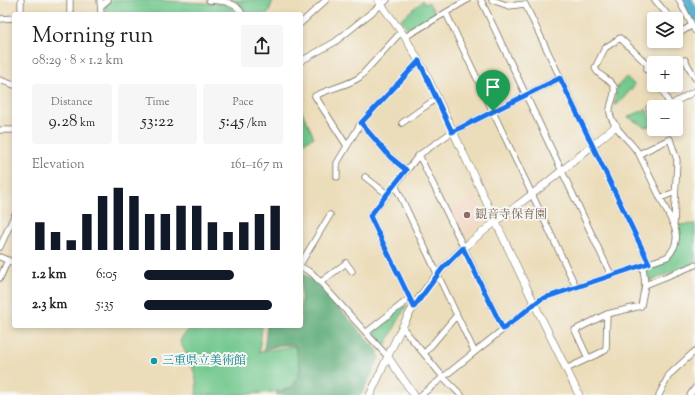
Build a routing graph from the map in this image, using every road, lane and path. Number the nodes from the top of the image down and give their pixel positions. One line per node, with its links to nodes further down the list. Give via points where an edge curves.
1 (21, 0): 14 (street)
2 (70, 0): 15 (street)
3 (108, 0): 12 (street)
4 (209, 0): 16 (street, via 230,3 237,6)
5 (326, 0): 21 (street)
6 (387, 0): 13 (street)
7 (466, 0): 18 (street)
8 (481, 0): 34 (street)
9 (492, 0): 29 (street, via 509,6 525,4)
10 (655, 0): 17 (street)
11 (679, 0): 22 (street)
12 (100, 3)
13 (380, 3): 24 (street); 25 (street, via 335,42)
14 (21, 12)
15 (70, 12)
16 (241, 12)
17 (665, 12)
18 (446, 13): 24 (street); 37 (street)
19 (12, 18): 20 (street)
20 (0, 19)
21 (303, 21)
22 (694, 28): 23 (street)
23 (683, 31)
24 (403, 35): 27 (street); 45 (street, via 360,77 316,96)
25 (303, 60)
26 (685, 60): 30 (street)
27 (419, 61): 35 (street); 38 (street)
28 (647, 64): 40 (street, via 620,38 605,48 595,68 614,88 609,113)
29 (560, 78): 34 (street); 44 (street)
30 (695, 78)
31 (0, 80): 32 (street)
32 (12, 84)
33 (695, 91): 36 (street)
34 (526, 95): 37 (street); 49 (street)
35 (438, 98): 39 (street); 43 (street)
36 (681, 100)
37 (493, 111): 43 (street); 55 (street)
38 (361, 123): 45 (street); 48 (street, via 390,157)
39 (402, 123)
40 (616, 126): 44 (street); 46 (street)
41 (0, 130): 42 (street)
42 (12, 130)
43 (452, 132): 47 (street); 59 (street)
44 (592, 145): 49 (street); 67 (street)
45 (347, 146): 50 (street, via 336,163)
46 (639, 154): 53 (street, via 670,139 677,160); 56 (street)
47 (419, 155): 48 (street); 62 (street)
48 (406, 170): 52 (street)
49 (562, 170): 55 (street); 73 (street)
50 (337, 177)
51 (365, 177): 54 (street)
52 (394, 185): 54 (street); 72 (street)
53 (675, 192): 56 (street); 60 (street)
54 (387, 194): 78 (street, via 370,216)
55 (532, 194): 59 (street); 77 (street)
56 (660, 198): 60 (street)
57 (330, 215): 65 (street)
58 (12, 220): 61 (street)
59 (496, 221): 62 (street); 79 (street)
60 (674, 226): 67 (street, via 676,243 668,257)
61 (0, 247)
62 (463, 248): 72 (street); 84 (street)
63 (0, 257): 64 (street)
64 (8, 260): 66 (street); 74 (street)
65 (303, 260)
66 (12, 262)
67 (649, 263): 69 (street)
68 (695, 265): 76 (street)
69 (643, 266): 73 (street); 76 (street)
70 (303, 268): 75 (street)
71 (352, 271): 75 (street, via 346,263)
72 (437, 275): 80 (street); 82 (street)
73 (612, 276): 77 (street)
74 (0, 278)
75 (321, 282): 85 (street)
76 (645, 285): 81 (street, via 641,306)
77 (576, 287): 79 (street)
78 (410, 298): 80 (street); 85 (street)
79 (534, 303): 84 (street); 91 (street)
80 (414, 307): 83 (street)
81 (607, 314): 90 (street, via 606,350); 90 (street, via 575,330)
82 (456, 316): 86 (street); 88 (street)
83 (402, 327): 88 (street); 89 (street)
84 (503, 329): 86 (street)
85 (367, 332): 89 (street)
86 (474, 351): 92 (street)
87 (695, 351): 99 (street, via 669,375)
88 (424, 354): 92 (street)
89 (388, 357): 94 (street); 95 (street)
90 (588, 358): 91 (street)
91 (566, 369): 98 (street)
92 (443, 377): 96 (street); 97 (street)
93 (695, 388): 100 (street)
94 (370, 395)
95 (414, 395)
96 (421, 395)
97 (461, 395)
98 (579, 395)
99 (658, 395)
100 (690, 395)

